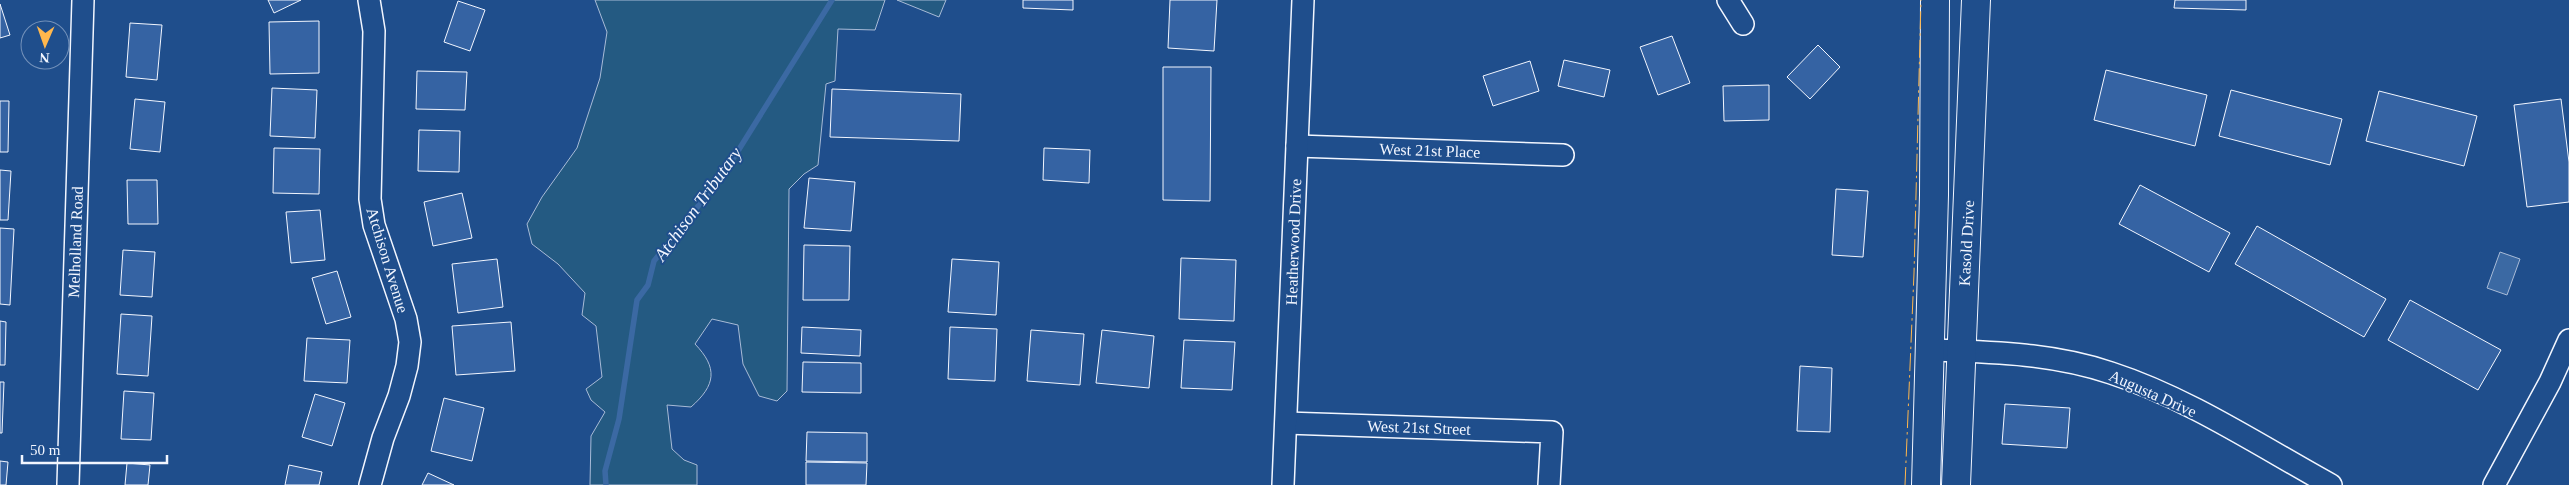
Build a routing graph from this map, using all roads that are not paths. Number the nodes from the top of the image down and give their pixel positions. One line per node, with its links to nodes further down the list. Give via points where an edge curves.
1 (83, 0): 14 (street, Melholland Road)
2 (369, 0): 15 (street, Atchison Avenue, via 374,31 370,199 374,225 406,319 410,342 399,396)
3 (1303, 0): 8 (street, Heatherwood Drive)
4 (1728, 0): 7 (street)
5 (1935, 0): 11 (main road, Kasold Drive)
6 (1976, 0): 12 (main road, Kasold Drive)
7 (1743, 24)
8 (1297, 146): 9 (street, West 21st Place); 13 (street, Heatherwood Drive)
9 (1563, 155)
10 (2569, 340): 21 (street)
11 (1930, 350): 12 (street, Augusta Drive); 18 (main road, Kasold Drive)
12 (1961, 351): 19 (main road, Kasold Drive); 20 (street, Augusta Drive, via 2050,358 2118,375 2170,397)
13 (1286, 423): 16 (street, Heatherwood Drive); 17 (street, West 21st Street, via 1552,432)
14 (68, 485)
15 (370, 485)
16 (1283, 485)
17 (1549, 485)
18 (1926, 485)
19 (1956, 485)
20 (2331, 485)
21 (2494, 485)

